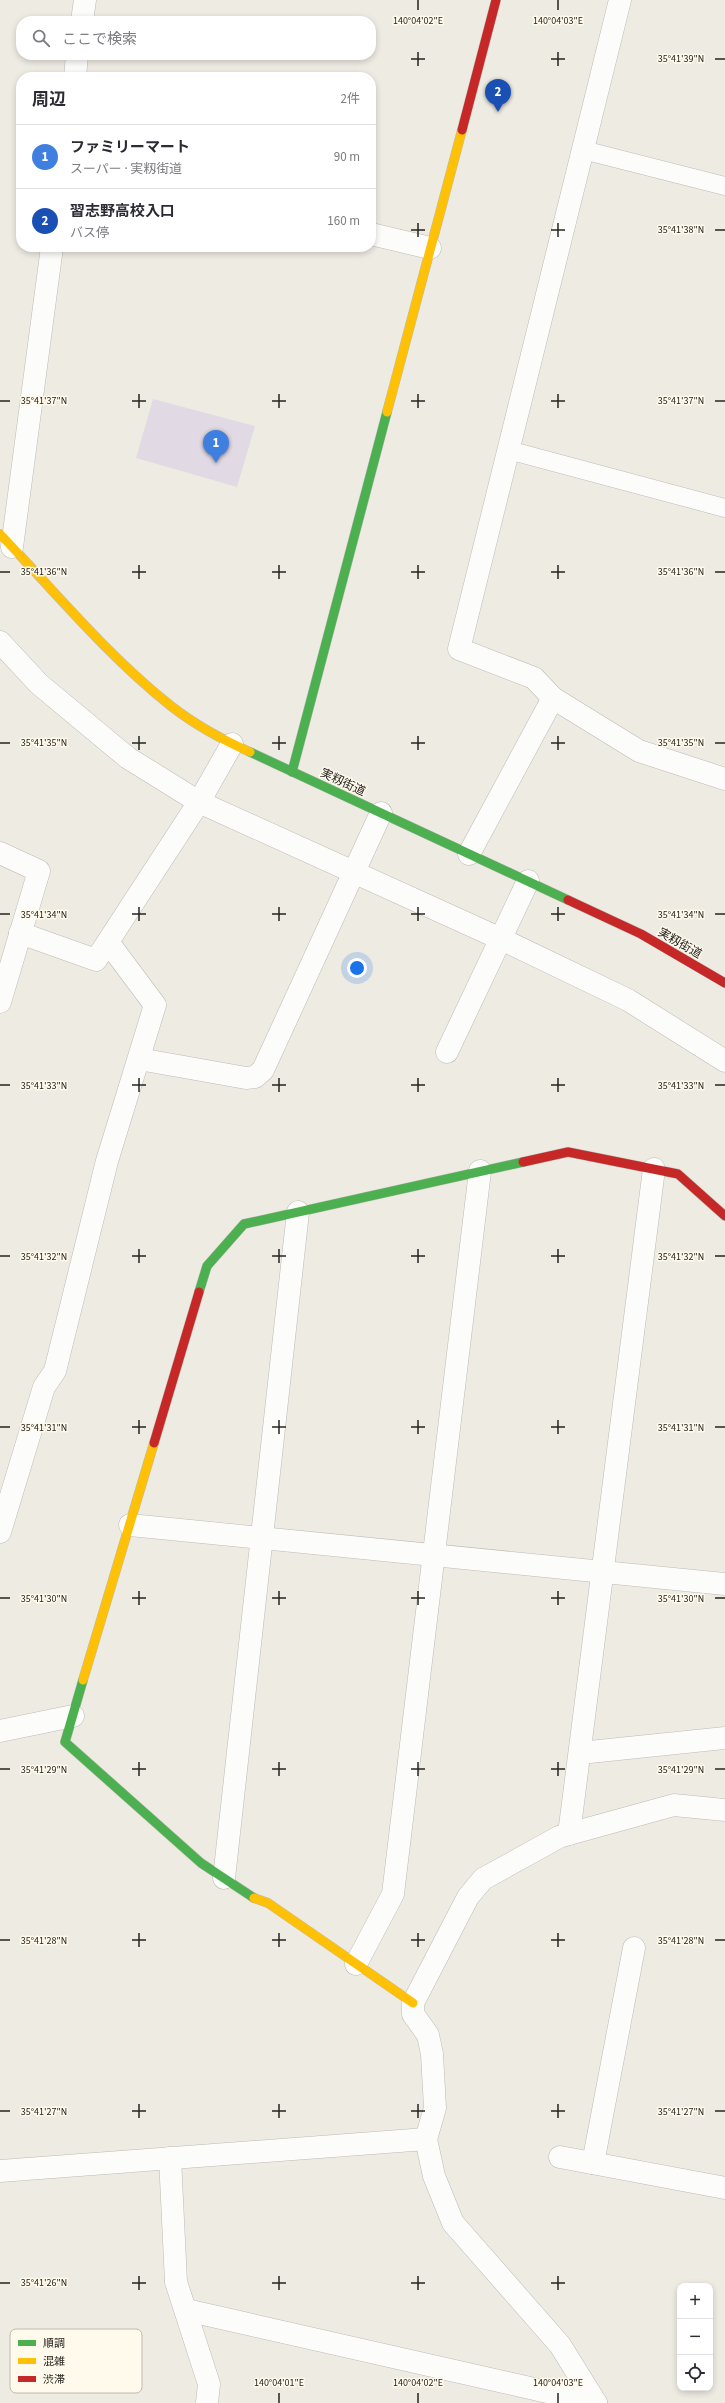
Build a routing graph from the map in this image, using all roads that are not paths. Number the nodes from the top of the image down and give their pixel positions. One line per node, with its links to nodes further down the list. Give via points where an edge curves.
1 (85, 0): 4 (street)
2 (496, 0): 10 (street)
3 (620, 0): 7 (street)
4 (83, 16)
5 (77, 60): 6 (street)
6 (76, 72)
7 (583, 150): 8 (lane); 12 (street)
8 (725, 186)
9 (376, 235): 10 (street)
10 (430, 248): 18 (street)
11 (51, 252): 14 (street)
12 (508, 450): 13 (lane); 16 (street, via 459,649 534,678)
13 (725, 508)
14 (6, 541): 17 (street, 実籾街道, via 126,668 172,707)
15 (0, 642): 20 (street, via 39,684 128,758)
16 (553, 698): 19 (street, via 639,751); 23 (street)
17 (232, 744): 18 (street, 実籾街道); 20 (street)
18 (292, 772): 21 (street, 実籾街道)
19 (725, 778)
20 (199, 802): 24 (street); 28 (street)
21 (381, 813): 23 (street, 実籾街道); 24 (street)
22 (0, 853): 26 (street, via 39,871)
23 (469, 854): 25 (street, 実籾街道)
24 (354, 872): 27 (street); 32 (street, via 263,1070 255,1077 246,1078)
25 (528, 881): 27 (street); 29 (street, 実籾街道, via 641,934)
26 (20, 933): 28 (street, via 96,960); 30 (street)
27 (501, 938): 31 (street); 33 (street, via 628,1000)
28 (108, 942): 32 (street, via 155,1005)
29 (725, 983)
30 (0, 1002)
31 (447, 1052)
32 (139, 1059): 39 (street, via 107,1161 55,1371 44,1388)
33 (725, 1062)
34 (654, 1170): 35 (street, via 568,1152); 37 (street, via 678,1174); 42 (street)
35 (480, 1171): 36 (street); 41 (street)
36 (298, 1212): 38 (street, via 244,1224 207,1266); 40 (street)
37 (725, 1216)
38 (130, 1525): 40 (street); 44 (street)
39 (0, 1532)
40 (262, 1538): 41 (street); 50 (street)
41 (434, 1555): 42 (street); 52 (street, via 393,1894)
42 (603, 1572): 43 (street); 47 (street)
43 (725, 1584)
44 (73, 1716): 45 (street); 50 (street, via 65,1742 201,1863)
45 (0, 1730)
46 (725, 1738): 47 (street)
47 (580, 1753): 49 (street)
48 (725, 1810): 49 (street, via 674,1805)
49 (569, 1834): 53 (street, via 558,1837 483,1879 468,1897)
50 (224, 1878): 52 (street, via 252,1897 268,1903)
51 (634, 1948): 57 (street)
52 (356, 1964): 53 (street)
53 (413, 2003): 54 (street, via 413,2014 428,2035 432,2054 435,2108)
54 (426, 2139): 56 (street); 62 (street, via 434,2176 452,2223 560,2345)
55 (560, 2157): 57 (street)
56 (170, 2158): 58 (street); 60 (street, via 176,2282)
57 (593, 2163): 59 (street)
58 (0, 2171)
59 (725, 2188)
60 (186, 2310): 61 (street, via 209,2384); 62 (street)
61 (207, 2403)
62 (596, 2403)

